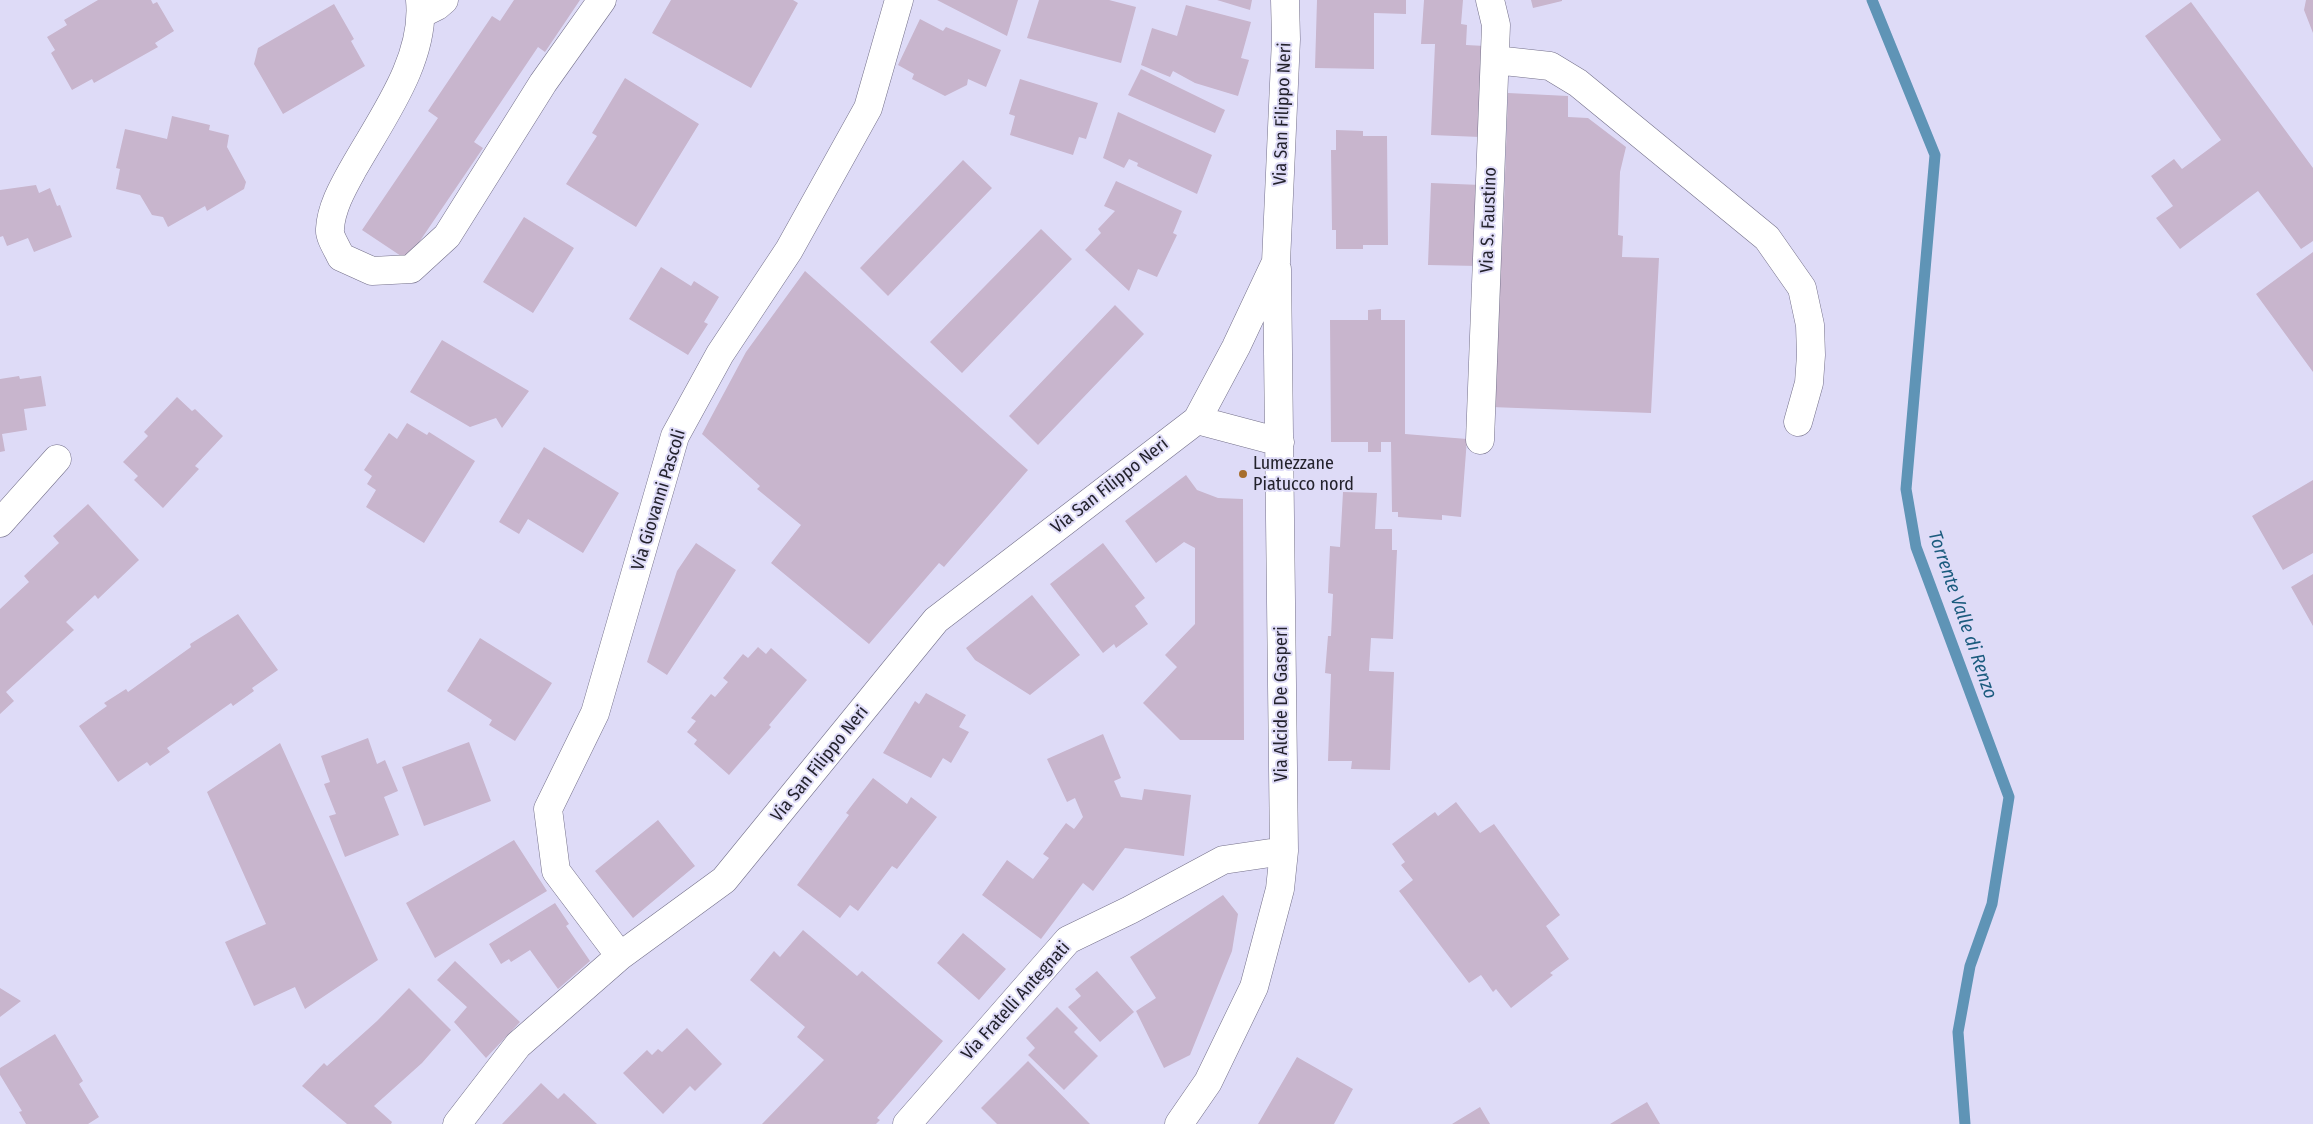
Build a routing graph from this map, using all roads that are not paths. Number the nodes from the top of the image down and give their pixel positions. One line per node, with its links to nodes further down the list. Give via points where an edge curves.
1 (602, 0): 5 (street, via 544,83 448,236 411,269 372,271 341,257 330,230 339,194 405,76)
2 (899, 0): 15 (street, Via Giovanni Pascoli, via 868,108 788,250 720,354 675,436 595,713 548,808 556,871)
3 (1285, 0): 7 (street, Via San Filippo Neri)
4 (1490, 0): 6 (street, Via S. Faustino, via 1496,25)
5 (428, 4)
6 (1495, 60): 9 (street, via 1550,66 1578,83 1767,238 1802,288 1810,325 1808,383); 10 (street, Via S. Faustino)
7 (1276, 262): 8 (street, Via San Filippo Neri); 11 (street, Via Alcide De Gasperi)
8 (1197, 420): 11 (street); 15 (street, Via San Filippo Neri, via 936,620 724,880)
9 (1798, 422)
10 (1480, 440)
11 (1280, 442): 14 (street, Via Alcide De Gasperi)
12 (57, 459): 13 (street)
13 (0, 523)
14 (1284, 851): 17 (street, Via Fratelli Antegnati, via 1223,860 1068,940); 18 (street, Via Alcide De Gasperi, via 1280,889 1254,987 1208,1082)
15 (620, 956): 16 (street, Via San Filippo Neri, via 518,1045)
16 (457, 1124)
17 (907, 1124)
18 (1179, 1124)

